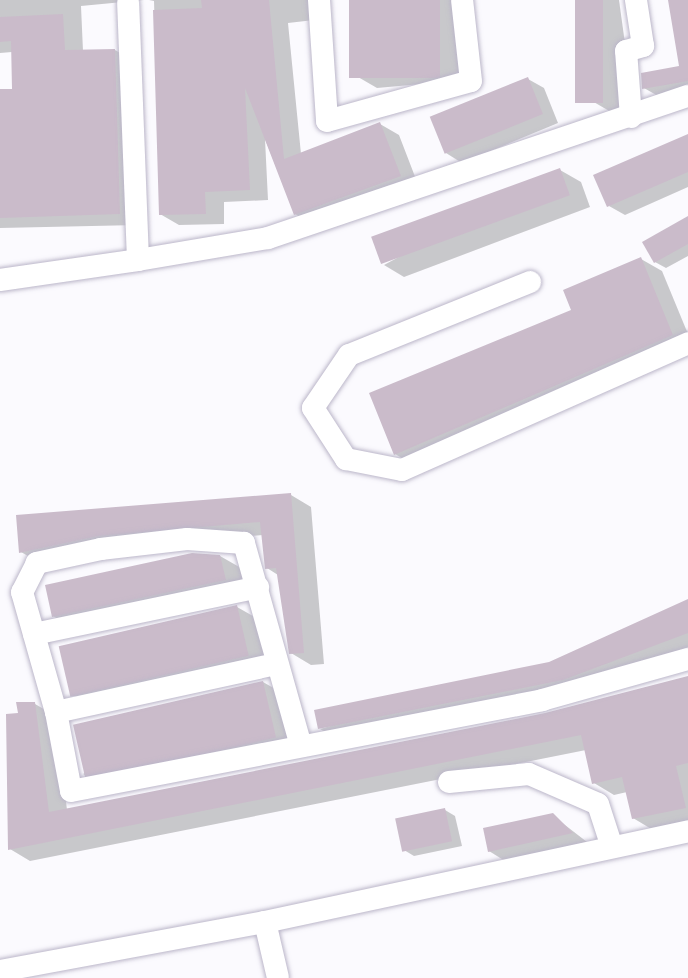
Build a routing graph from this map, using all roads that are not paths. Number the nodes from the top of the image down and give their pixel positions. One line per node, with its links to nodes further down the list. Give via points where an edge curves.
1 (319, 0): 2 (lane, via 327,121 471,81)
2 (462, 0)
3 (636, 0): 6 (lane, via 643,46 626,51)
4 (128, 3): 7 (lane)
5 (688, 96): 6 (lane)
6 (631, 117): 7 (lane, via 268,238)
7 (138, 260): 8 (lane)
8 (0, 280)
9 (530, 282): 10 (lane, via 349,355 313,408 346,459 402,470)
10 (688, 343)
11 (258, 587): 12 (lane); 12 (lane, via 244,543 224,537 101,549 37,563 22,592); 14 (lane)
12 (34, 634): 15 (lane)
13 (688, 659): 16 (lane, via 542,700)
14 (276, 664): 15 (lane); 16 (lane)
15 (56, 712): 16 (lane, via 71,791)
16 (301, 746)
17 (450, 782): 19 (lane, via 529,774 598,804)
18 (688, 831): 19 (lane)
19 (612, 847): 20 (lane)
20 (265, 922): 21 (lane); 22 (lane)
21 (0, 971)
22 (278, 978)

